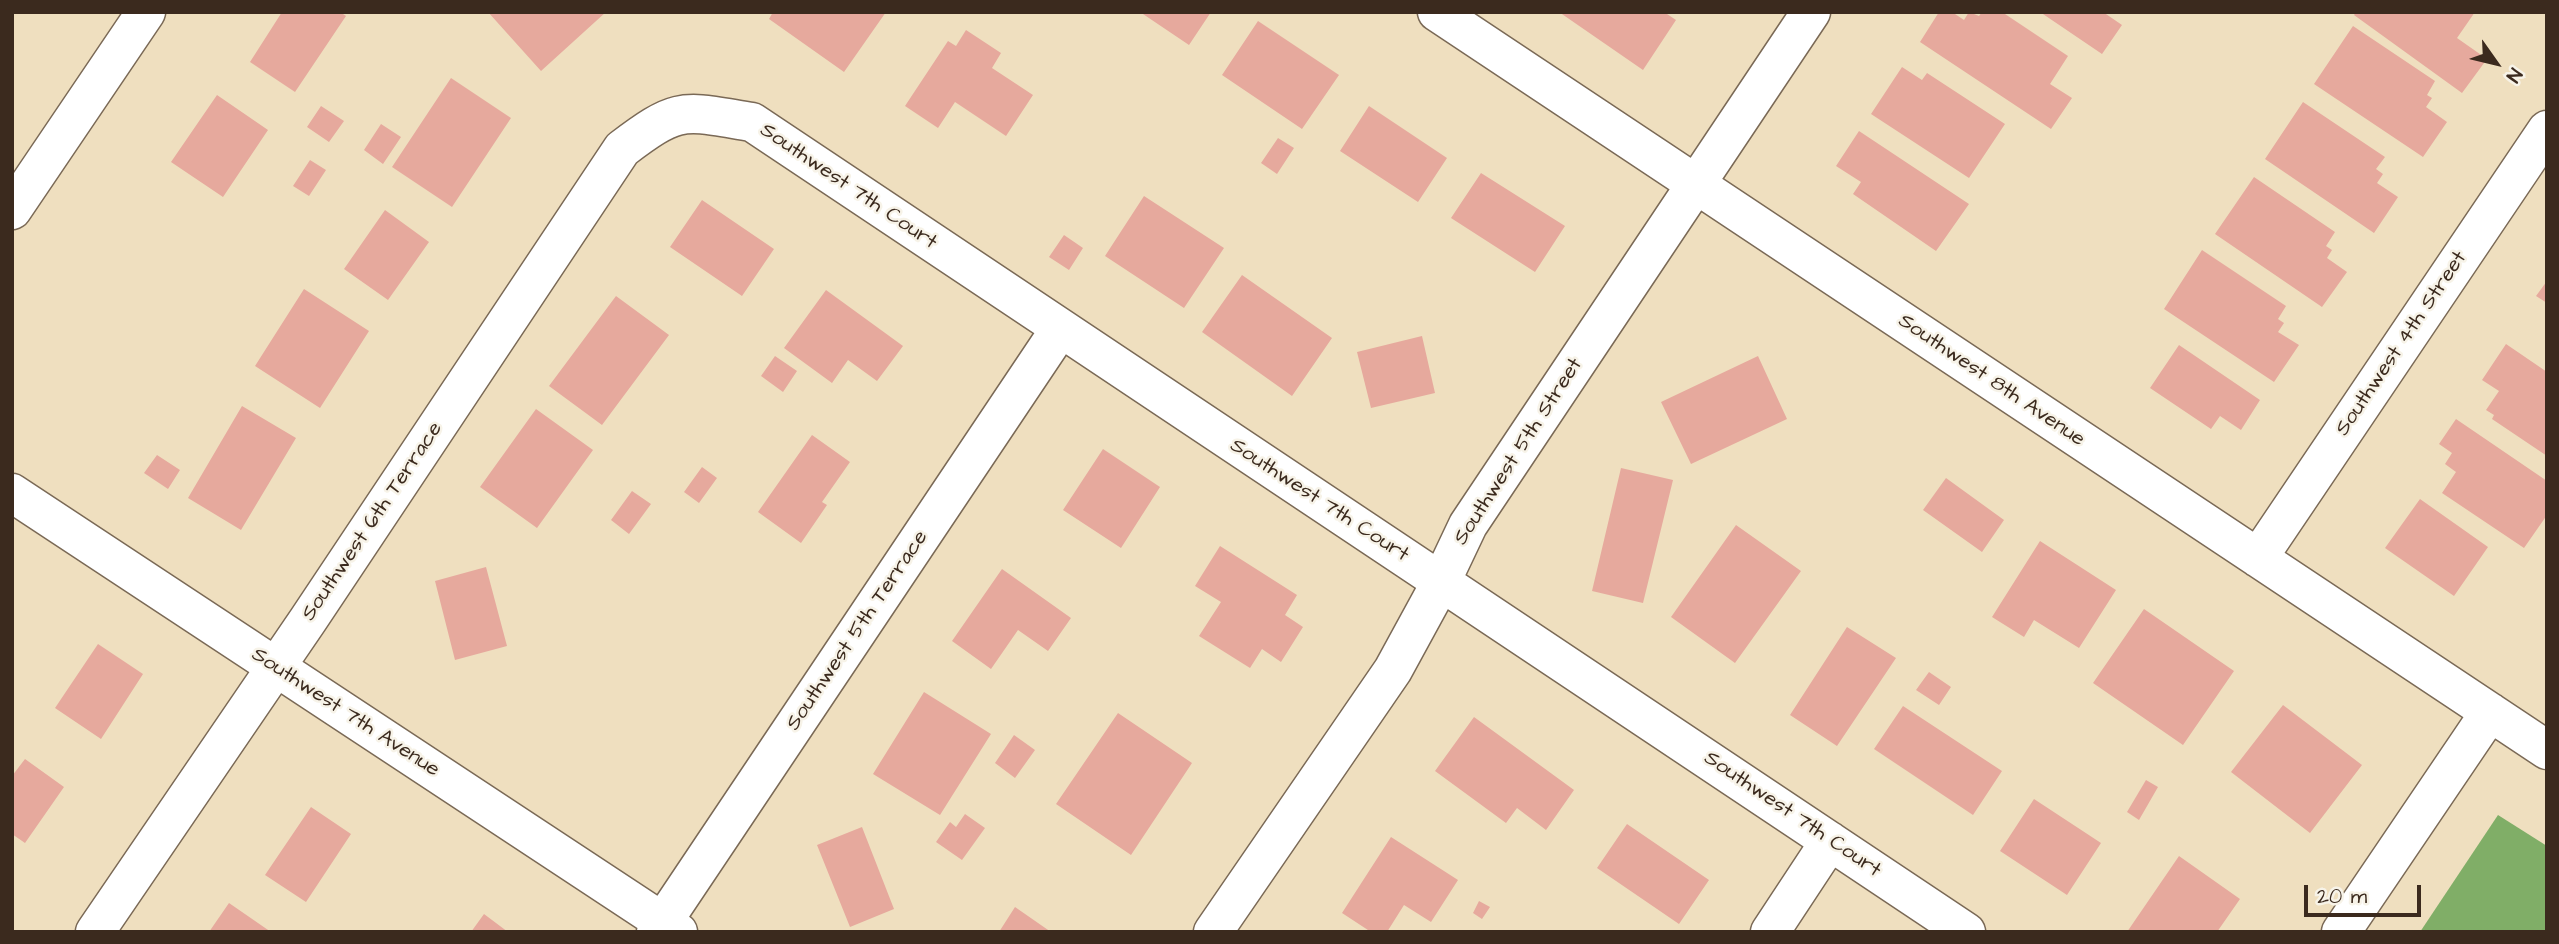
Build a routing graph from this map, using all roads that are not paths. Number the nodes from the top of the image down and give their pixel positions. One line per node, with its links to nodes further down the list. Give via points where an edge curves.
1 (146, 12): 7 (street)
2 (1437, 12): 6 (street, Southwest 8th Avenue)
3 (1811, 12): 6 (street, Southwest 5th Street)
4 (659, 121): 8 (street, Southwest 7th Court, via 688,112 752,122); 12 (street, Southwest 6th Terrace, via 622,149)
5 (2547, 130): 10 (street, Southwest 4th Street)
6 (1695, 185): 10 (street, Southwest 8th Avenue); 11 (street, Southwest 5th Street, via 1468,525)
7 (12, 210)
8 (1059, 330): 11 (street, Southwest 7th Court); 16 (street, Southwest 5th Terrace)
9 (12, 493): 12 (street, Southwest 7th Avenue)
10 (2258, 558): 13 (street, Southwest 8th Avenue)
11 (1441, 582): 15 (street, Southwest 7th Court); 18 (street, Southwest 5th Street, via 1393,670)
12 (276, 668): 16 (street, Southwest 7th Avenue); 17 (street, Southwest 6th Terrace)
13 (2490, 712): 14 (street, Southwest 8th Avenue); 21 (street)
14 (2547, 750)
15 (1830, 841): 19 (street); 20 (street, Southwest 7th Court)
16 (666, 928)
17 (94, 932)
18 (1213, 932)
19 (1770, 932)
20 (1966, 932)
21 (2342, 932)

